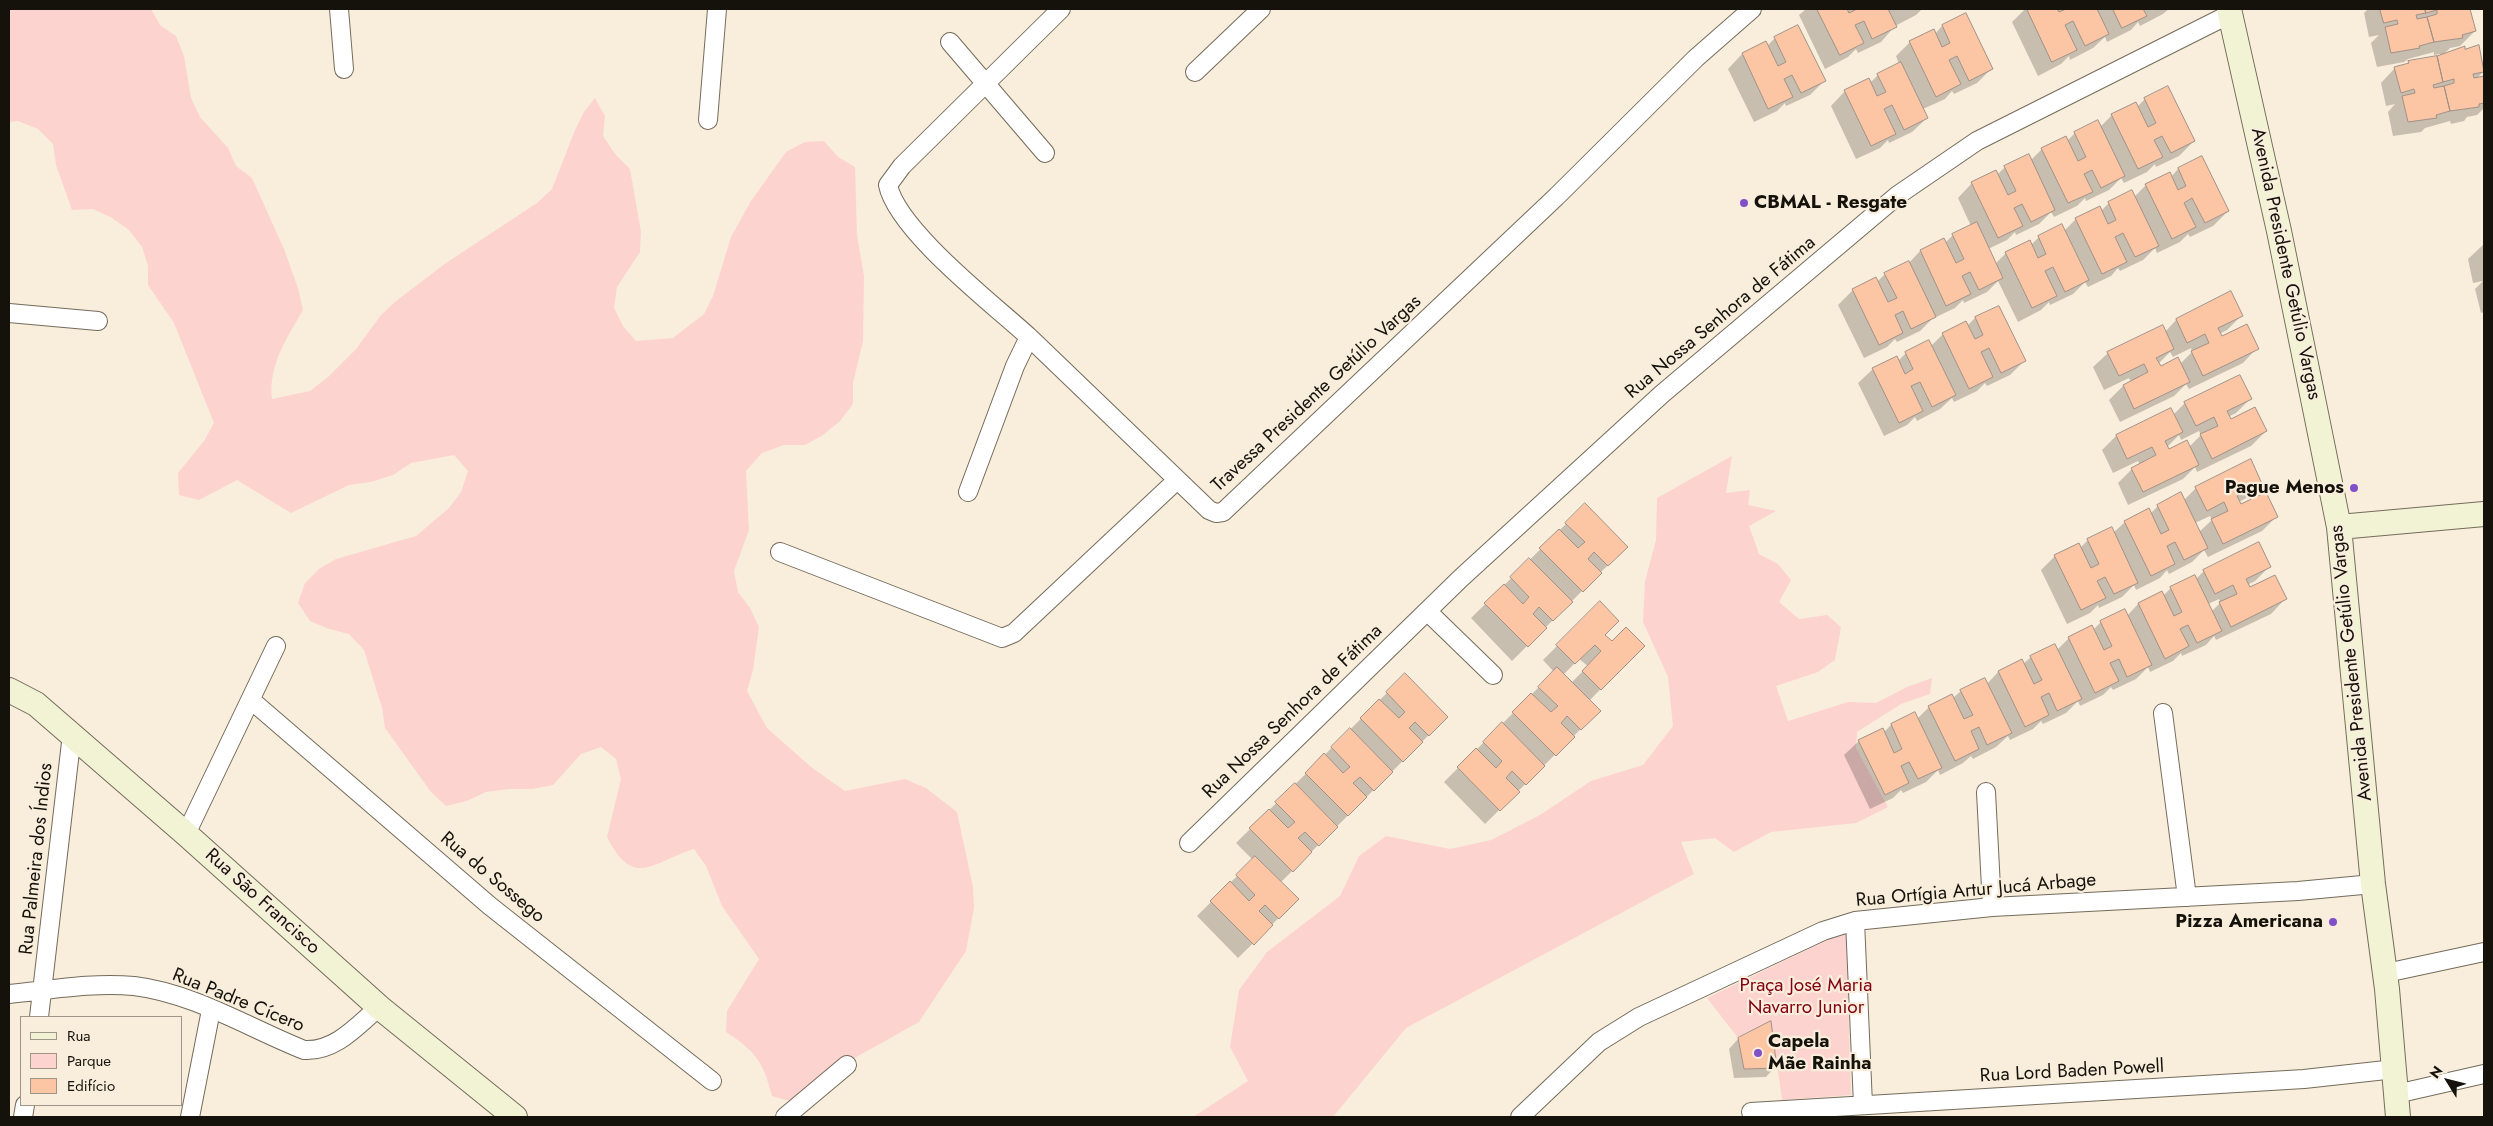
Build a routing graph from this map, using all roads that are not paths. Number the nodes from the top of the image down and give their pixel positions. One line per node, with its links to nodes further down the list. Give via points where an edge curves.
1 (339, 9): 8 (street)
2 (717, 9): 11 (street)
3 (1061, 9): 10 (street)
4 (1261, 9): 9 (street)
5 (1752, 9): 16 (street, Travessa Presidente Getúlio Vargas, via 1696,58 1556,197 1229,508 1216,513 1210,510)
6 (2230, 11): 19 (street, Avenida Presidente Getúlio Vargas); 21 (street, Rua Nossa Senhora de Fátima, via 1977,141 1898,195 1662,394)
7 (950, 42): 10 (street)
8 (344, 69)
9 (1195, 72)
10 (984, 85): 12 (street); 15 (street, Travessa Presidente Getúlio Vargas, via 902,166 888,185 890,195 915,234)
11 (708, 120)
12 (1045, 153)
13 (9, 313): 14 (street)
14 (98, 321)
15 (1029, 337): 16 (street, Travessa Presidente Getúlio Vargas); 17 (street)
16 (1177, 480): 20 (street, via 1014,633 1002,638)
17 (968, 492)
18 (2484, 514): 19 (street)
19 (2339, 527): 31 (street, Avenida Presidente Getúlio Vargas)
20 (780, 552)
21 (1427, 611): 23 (street); 30 (street, Rua Nossa Senhora de Fátima)
22 (276, 646): 25 (street)
23 (1493, 675)
24 (9, 690): 27 (street, Rua São Francisco, via 36,704)
25 (251, 700): 29 (street); 45 (street, Rua do Sossego, via 490,906)
26 (2163, 713): 32 (street)
27 (72, 734): 29 (street, Rua São Francisco); 37 (street, Rua Palmeira dos Índios)
28 (1986, 792): 33 (street)
29 (186, 834): 39 (street, Rua São Francisco)
30 (1189, 843)
31 (2373, 884): 32 (street, Rua Ortígia Artur Jucá Arbage); 36 (street, Avenida Presidente Getúlio Vargas)
32 (2187, 896): 33 (street, Rua Ortígia Artur Jucá Arbage)
33 (1992, 907): 34 (street, Rua Ortígia Artur Jucá Arbage)
34 (1855, 921): 47 (street); 52 (street, Rua Ortígia Artur Jucá Arbage, via 1822,931 1639,1017 1599,1042)
35 (2484, 952): 36 (street)
36 (2386, 973): 43 (street, Avenida Presidente Getúlio Vargas)
37 (44, 989): 38 (street, Rua Padre Cícero); 40 (street, Rua Padre Cícero, via 134,986 165,993); 41 (street, Rua Palmeira dos Índios)
38 (9, 994)
39 (379, 1007): 40 (street, Rua Padre Cícero, via 341,1039 314,1051 304,1050); 50 (street, Rua São Francisco)
40 (211, 1010): 49 (street)
41 (39, 1016)
42 (847, 1066): 51 (street)
43 (2395, 1069): 46 (street, Avenida Presidente Getúlio Vargas); 47 (street, Rua Lord Baden Powell, via 2304,1079)
44 (2484, 1074): 46 (street)
45 (712, 1080)
46 (2396, 1094): 53 (street, Avenida Presidente Getúlio Vargas)
47 (1863, 1105): 48 (street, Rua Lord Baden Powell)
48 (1751, 1112)
49 (190, 1117)
50 (515, 1117)
51 (785, 1117)
52 (1520, 1117)
53 (2398, 1117)

